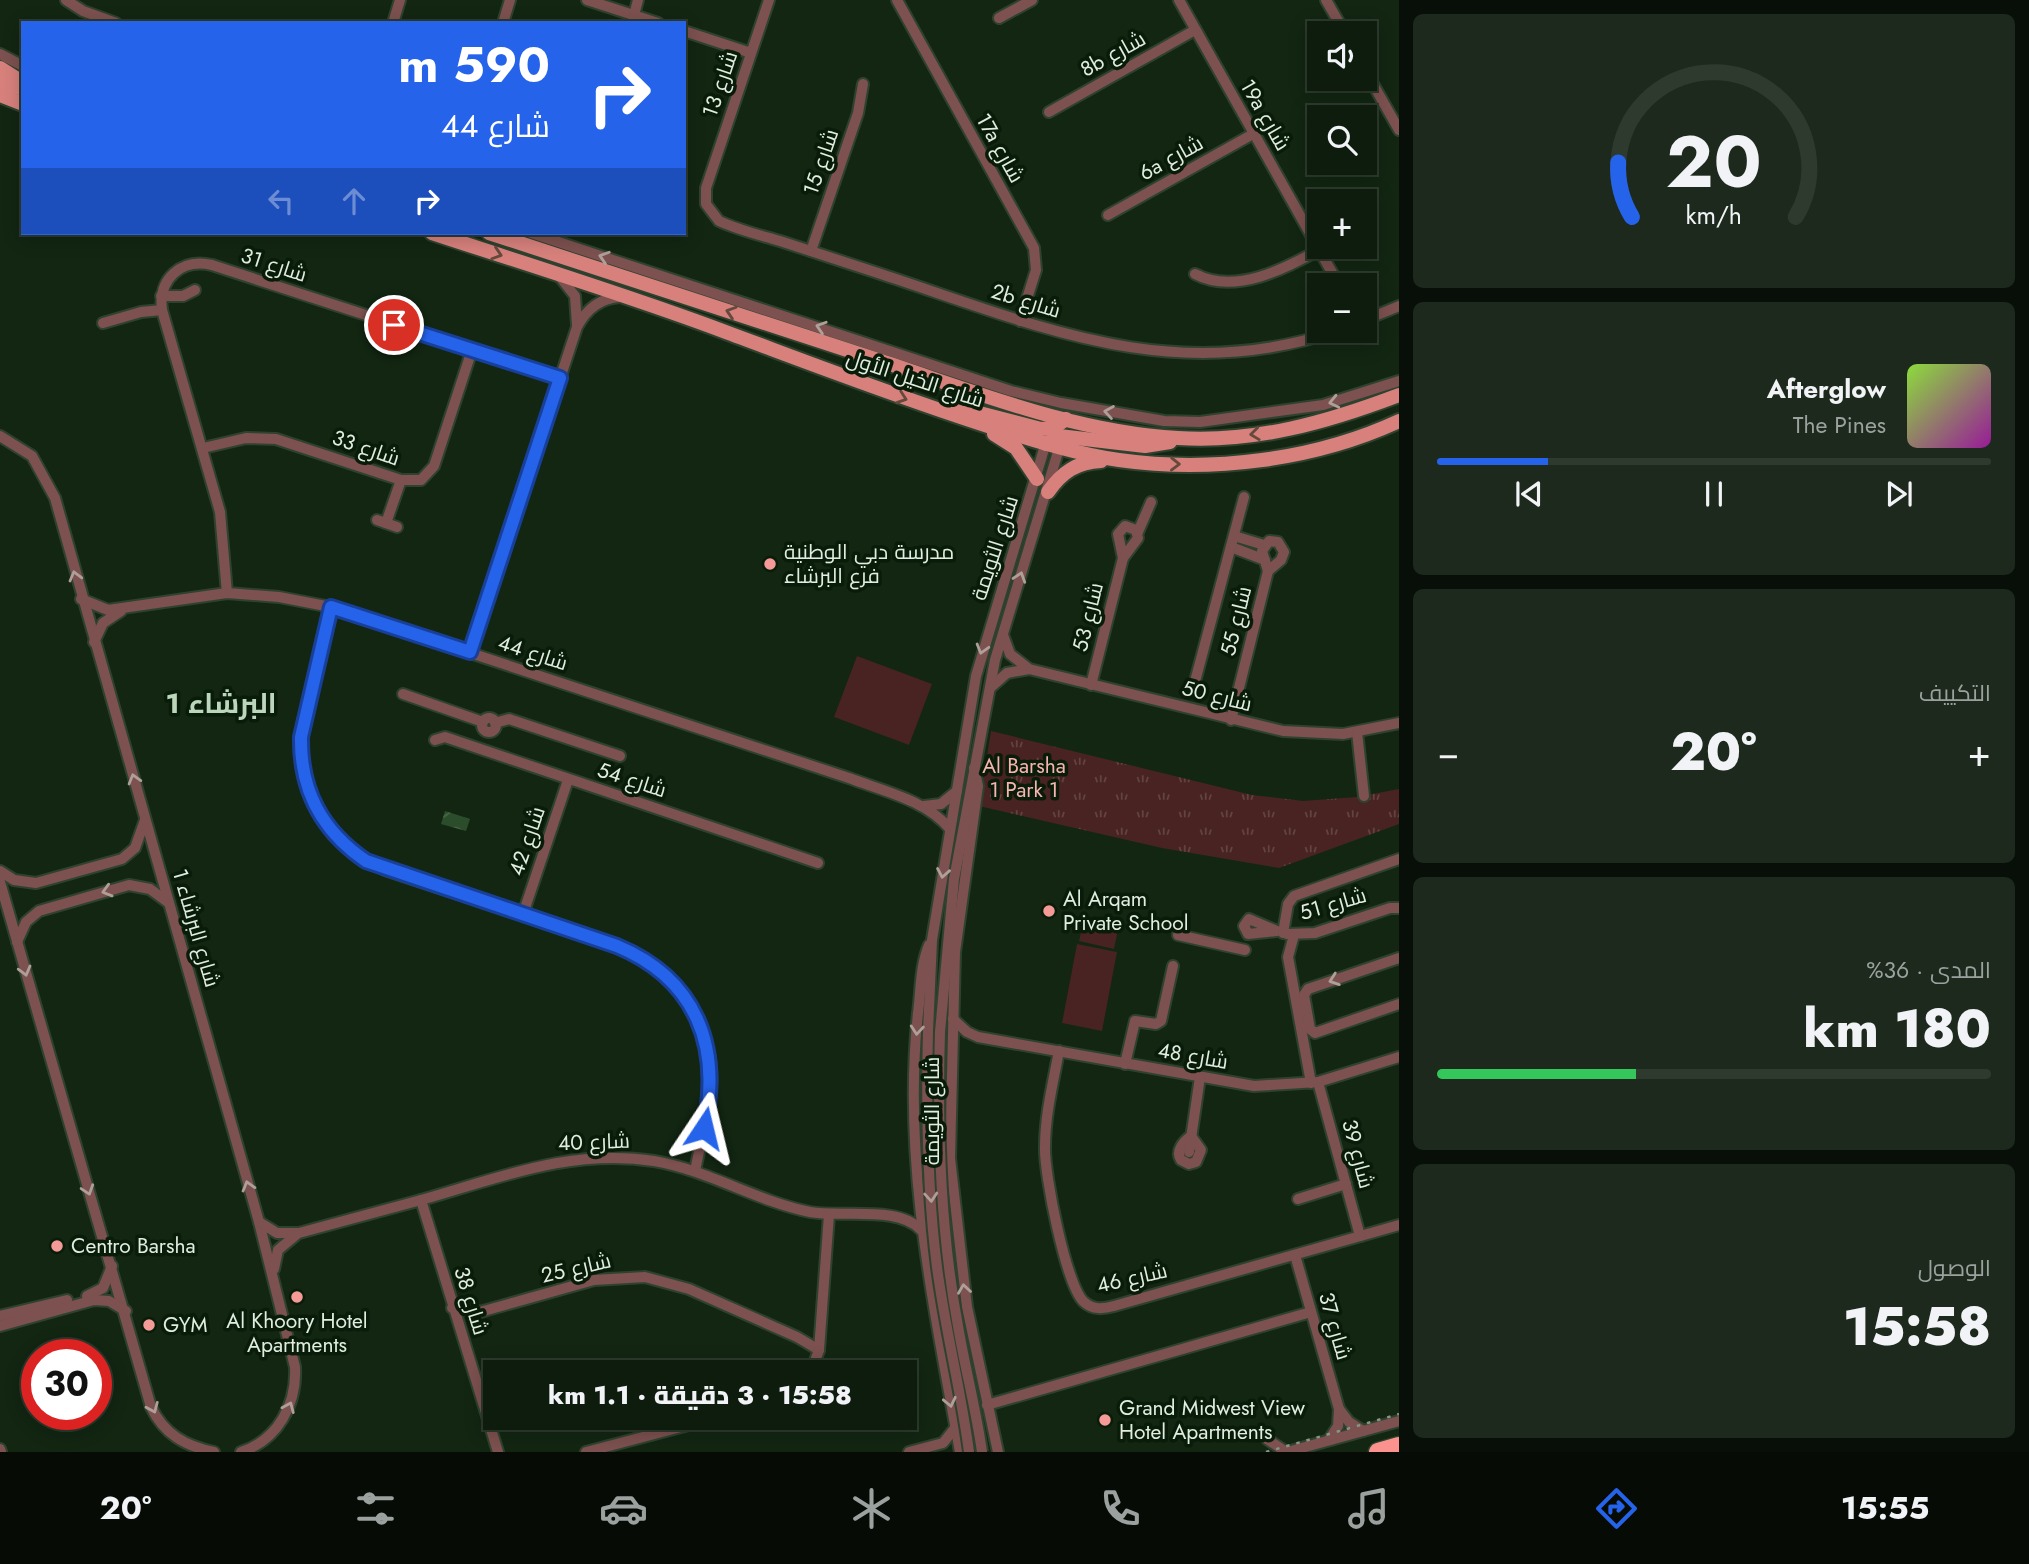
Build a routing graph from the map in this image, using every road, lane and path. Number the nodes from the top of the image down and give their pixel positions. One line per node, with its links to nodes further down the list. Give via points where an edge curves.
1 (66, 0): 13 (street)
2 (400, 0): 14 (street)
3 (510, 0): 15 (street)
4 (587, 0): 11 (street)
5 (638, 0): 11 (street)
6 (769, 0): 20 (street, شارع 13)
7 (897, 0): 52 (street, 17a شارع, via 1034,248 1037,271)
8 (1032, 0): 12 (street)
9 (1179, 0): 18 (street, 19a شارع)
10 (1326, 0): 17 (street)
11 (634, 15): 16 (street)
12 (999, 18)
13 (111, 21)
14 (394, 21)
15 (504, 21)
16 (652, 21)
17 (1338, 21)
18 (1195, 30): 33 (street, 8b شارع); 35 (street, 19a شارع)
19 (686, 32): 20 (street)
20 (751, 53): 37 (street, شارع 13, via 704,194)
21 (0, 54): 22 (street)
22 (21, 65)
23 (0, 68): 25 (main road)
24 (0, 74): 27 (main road)
25 (21, 81)
26 (0, 82): 29 (main road)
27 (21, 82)
28 (863, 84): 42 (street, شارع 15, via 858,113)
29 (21, 88)
30 (1377, 91): 34 (street)
31 (0, 95): 32 (main road)
32 (21, 103)
33 (1049, 112)
34 (1399, 131)
35 (1253, 134): 36 (street, 6a شارع); 38 (street, 19a شارع)
36 (1108, 215)
37 (715, 218): 42 (street, 2b شارع)
38 (1307, 229)
39 (438, 235): 44 (main road, شارع الخيل الأول, one-way to 44)
40 (495, 235): 58 (main road, شارع الخيل الأول, one-way to 40)
41 (537, 235): 56 (street, one-way to 41)
42 (811, 251): 52 (street, 2b شارع)
43 (1307, 256): 45 (street, via 1257,278 1222,280)
44 (556, 274): 48 (main road, شارع الخيل الأول); 54 (street, via 575,296)
45 (1195, 274)
46 (195, 290): 47 (street, via 183,296)
47 (161, 296): 50 (street); 57 (street, شارع 31, via 166,281 178,269 204,263)
48 (627, 296): 54 (street, via 598,303); 62 (main road, شارع الخيل الأول, one-way to 62)
49 (1399, 306): 51 (street)
50 (162, 310): 53 (street); 67 (street)
51 (1377, 315)
52 (1020, 320): 55 (street, 2b شارع, via 1076,337 1182,354 1269,348)
53 (103, 323)
54 (577, 327): 59 (street)
55 (1307, 338)
56 (876, 346): 58 (main road); 60 (street, one-way to 56, via 1323,405 1219,421 1164,421 1028,396)
57 (472, 350): 59 (street, شارع 31); 70 (street, شارع 33, via 431,472 421,480)
58 (887, 363): 65 (main road, شارع الخيل الأول)
59 (560, 378): 86 (street)
60 (1399, 381)
61 (1399, 395): 65 (main road, شارع الخيل الأول, one-way to 65, via 1346,415 1275,432 1178,438 1120,431)
62 (930, 408): 63 (main road, شارع الخيل الأول); 65 (main road, via 964,409)
63 (958, 416): 65 (main road, شارع الخيل الأول); 69 (main road, via 1011,444)
64 (1399, 421): 68 (main road, شارع الخيل الأول, one-way to 64, via 1198,464 1255,460 1338,444)
65 (1056, 432): 68 (main road, شارع الخيل الأول); 69 (street, شارع الثويمة); 71 (street, شارع الثويمة)
66 (0, 436): 81 (street, شارع البرشاء 1, one-way to 66, via 48,482 32,456)
67 (203, 448): 70 (street, شارع 33, via 246,438 276,439); 80 (street, via 222,524)
68 (1119, 460): 71 (main road, via 1075,466)
69 (1037, 479): 101 (street, شارع الثويمة, one-way to 101, via 980,658)
70 (401, 480): 74 (street)
71 (1048, 492): 84 (street, شارع الثويمة, one-way to 71)
72 (1244, 497): 76 (street)
73 (1151, 502): 75 (street)
74 (387, 523)
75 (1138, 532): 78 (street, via 1138,540); 78 (street, via 1128,526 1119,531)
76 (1232, 541): 77 (street); 79 (street); 90 (street)
77 (1264, 545): 79 (street); 79 (street, via 1275,541 1284,552 1281,560)
78 (1123, 558): 88 (street, شارع 53)
79 (1266, 566): 92 (street, شارع 55)
80 (227, 593): 82 (street, شارع 44); 83 (street, شارع 44)
81 (81, 599): 83 (street, شارع 44, via 100,608); 85 (street, شارع البرشاء 1)
82 (331, 607): 86 (street, شارع 44); 112 (street, via 301,737 304,779 320,818 366,861)
83 (123, 609): 85 (street, via 103,623)
84 (1002, 632): 87 (street, via 1010,654); 89 (street, شارع الثويمة)
85 (94, 642): 104 (street, شارع البرشاء 1, one-way to 85)
86 (470, 652): 103 (street, شارع 44, via 775,752)
87 (1029, 669): 88 (street, شارع 50); 89 (street, via 1007,673)
88 (1091, 685): 92 (street, شارع 50)
89 (990, 688): 99 (street, شارع الثويمة)
90 (1193, 689)
91 (403, 694): 94 (street)
92 (1231, 720): 95 (street, شارع 50, via 1298,733)
93 (1399, 723): 95 (street, شارع 50)
94 (488, 727): 97 (street); 98 (street, via 509,719)
95 (1357, 732): 102 (street)
96 (435, 740): 97 (street, شارع 54, via 445,737)
97 (480, 749): 100 (street, شارع 54)
98 (620, 756)
99 (974, 768): 120 (street, شارع الثويمة, via 978,786 957,932); 121 (street, شارع الثويمة)
100 (568, 780): 107 (street, شارع 54); 112 (street, شارع 42)
101 (957, 791): 103 (street, via 941,804); 105 (street, شارع الثويمة)
102 (1364, 796)
103 (921, 806): 105 (street, شارع 44)
104 (145, 820): 108 (street, via 135,848 122,859 36,883 14,880); 110 (street, شارع البرشاء 1)
105 (950, 829): 115 (street, شارع الثويمة, one-way to 115)
106 (1399, 859): 113 (street, شارع 39, via 1294,896 1288,904)
107 (818, 863)
108 (0, 871)
109 (0, 882): 116 (street)
110 (170, 903): 116 (street, one-way to 116, via 150,888 129,885 39,911 26,922); 137 (street, شارع البرشاء 1, one-way to 110)
111 (1399, 908): 113 (street, شارع 51, via 1315,933)
112 (523, 914): 130 (street, via 635,954 668,977 691,1007 706,1041 711,1074)
113 (1285, 933): 114 (street, via 1252,919 1244,924 1240,949); 128 (street, شارع 39)
114 (1178, 935)
115 (932, 940): 121 (street, شارع الثويمة); 132 (street, شارع الثويمة, one-way to 132, via 925,960 916,1036)
116 (17, 942): 143 (street, one-way to 143)
117 (1399, 958): 119 (street, one-way to 119, via 1308,989 1304,995 1310,1029 1315,1033)
118 (1173, 967): 126 (street, via 1161,1021 1135,1021)
119 (1399, 1004)
120 (953, 1020): 122 (street, شارع 48); 124 (street, شارع الثويمة)
121 (934, 1032): 171 (street, one-way to 171, bridge, via 928,1151 935,1255); 177 (street, bridge, via 944,1220 957,1325)
122 (978, 1037): 123 (street, شارع 48); 124 (street, via 962,1043)
123 (1059, 1051): 126 (street, شارع 48); 142 (street, شارع 46, via 1046,1123 1045,1170 1076,1289 1084,1303 1105,1309)
124 (952, 1056): 150 (street, شارع الثويمة, one-way to 124, via 950,1158)
125 (1399, 1057): 128 (street, شارع 48)
126 (1125, 1064): 127 (street, شارع 48)
127 (1200, 1077): 128 (street, شارع 48, via 1254,1086); 129 (street)
128 (1315, 1083): 131 (street, شارع 39)
129 (1189, 1152)
130 (695, 1171): 134 (street, شارع 40, via 634,1159 581,1158 528,1167); 135 (street, شارع 40, via 792,1207)
131 (1346, 1184): 133 (street); 141 (street, شارع 39)
132 (918, 1197): 136 (street, via 909,1209); 139 (street, شارع الثويمة)
133 (1298, 1199)
134 (421, 1200): 140 (street, شارع 40); 145 (street, شارع 38)
135 (829, 1215): 136 (street, شارع 40); 154 (street)
136 (893, 1215): 139 (street, شارع 40, via 911,1220)
137 (259, 1222): 140 (street, شارع 40, via 277,1233); 144 (street, شارع البرشاء 1)
138 (1399, 1225): 141 (street, شارع 46)
139 (921, 1230): 152 (street, شارع الثويمة)
140 (299, 1233): 144 (street, via 281,1247)
141 (1360, 1236): 142 (street, شارع 46)
142 (1295, 1255): 148 (street, شارع 37)
143 (112, 1266): 146 (street); 149 (street, via 105,1285 95,1293)
144 (273, 1275): 170 (street, شارع البرشاء 1, one-way to 144, via 287,1414 296,1379)
145 (452, 1308): 147 (street, شارع 25); 151 (street, شارع 38)
146 (126, 1311): 153 (street, via 97,1299); 172 (street, one-way to 172, via 159,1422 185,1443)
147 (480, 1312): 151 (street, شارع 25); 155 (street, شارع 25, via 594,1280 645,1277 689,1289)
148 (1311, 1312): 160 (street); 161 (street, شارع 37)
149 (0, 1316)
150 (969, 1320): 152 (street, via 954,1335); 157 (street, شارع الثويمة)
151 (458, 1326): 174 (street, شارع 38)
152 (935, 1327): 158 (street, شارع الثويمة)
153 (0, 1328)
154 (821, 1332): 155 (street); 156 (street)
155 (797, 1337): 156 (street, شارع 25)
156 (819, 1350): 159 (street)
157 (974, 1350): 158 (street, via 955,1343); 160 (street, شارع الثويمة)
158 (941, 1358): 163 (street, شارع الثويمة, one-way to 163)
159 (815, 1360)
160 (987, 1405): 178 (street, شارع الثويمة)
161 (1339, 1409): 165 (street); 167 (street, via 1338,1426)
162 (1399, 1421): 165 (street)
163 (955, 1428): 168 (street); 171 (street, شارع الثويمة)
164 (669, 1430): 175 (street)
165 (1363, 1431): 167 (street)
166 (1266, 1439): 179 (street)
167 (1329, 1440): 179 (street)
168 (943, 1443): 171 (street); 176 (street)
169 (1399, 1446): 180 (highway)
170 (258, 1448): 173 (street, شارع البرشاء 1)
171 (963, 1451)
172 (214, 1452)
173 (241, 1452)
174 (498, 1452)
175 (586, 1452)
176 (909, 1452)
177 (982, 1452)
178 (998, 1452)
179 (1286, 1452)
180 (1378, 1452)

